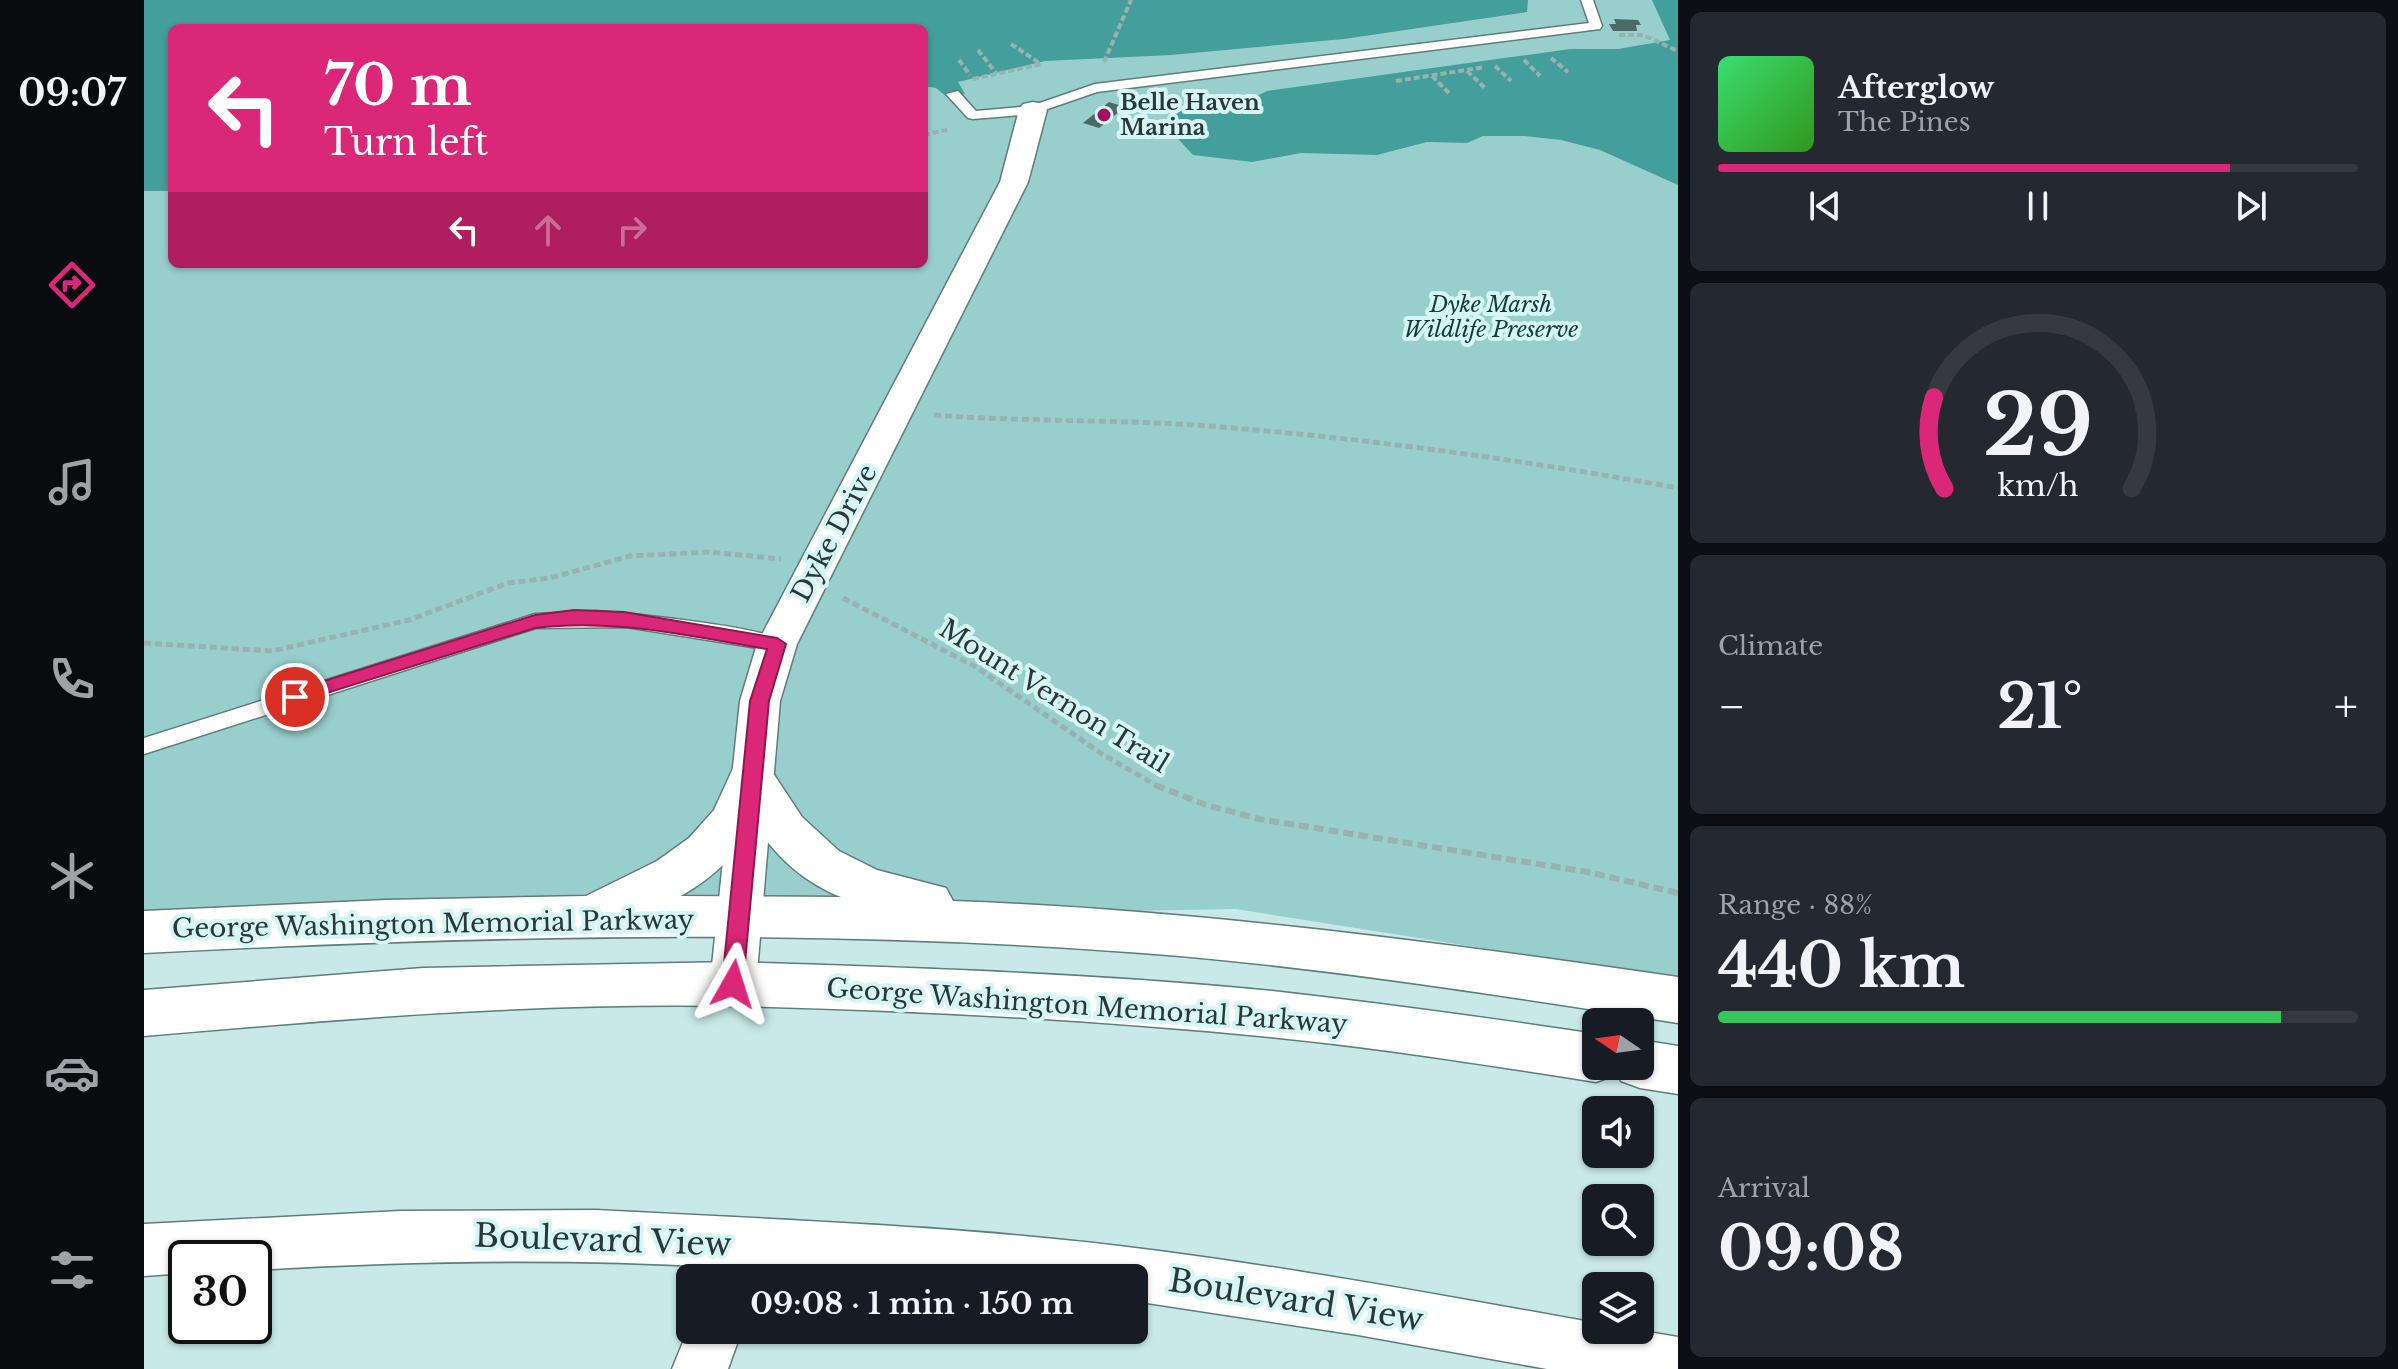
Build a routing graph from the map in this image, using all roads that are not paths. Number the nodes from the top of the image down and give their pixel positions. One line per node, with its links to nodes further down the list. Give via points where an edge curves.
1 (1587, 0): 3 (lane, via 1596,26 1095,88)
2 (953, 94): 3 (lane, via 973,115)
3 (1033, 110): 4 (street, Dyke Drive, via 1014,182)
4 (777, 644): 5 (lane, via 624,618 535,621); 6 (street, Dyke Drive, via 760,701)
5 (144, 746)
6 (751, 777): 7 (main road, via 730,824 704,853 670,878); 8 (street, Dyke Drive); 9 (main road, via 779,827 827,869 901,897)
7 (590, 915): 8 (main road, George Washington Memorial Parkway); 10 (main road, George Washington Memorial Parkway)
8 (740, 918): 9 (main road, George Washington Memorial Parkway); 11 (street, Dyke Drive)
9 (1044, 926): 12 (main road, George Washington Memorial Parkway, via 1260,943)
10 (144, 932)
11 (733, 984): 13 (main road, George Washington Memorial Parkway, via 423,990); 14 (main road, George Washington Memorial Parkway, via 968,993 1269,1014)
12 (1678, 1000)
13 (144, 1013)
14 (1582, 1056)
15 (1654, 1066): 16 (main road)
16 (1678, 1070)
17 (144, 1250): 18 (street, Boulevard View, via 400,1236 596,1235)
18 (746, 1261): 20 (street, Boulevard View, via 941,1254 1158,1277)
19 (710, 1344): 21 (street)
20 (1678, 1365)
21 (700, 1369)

